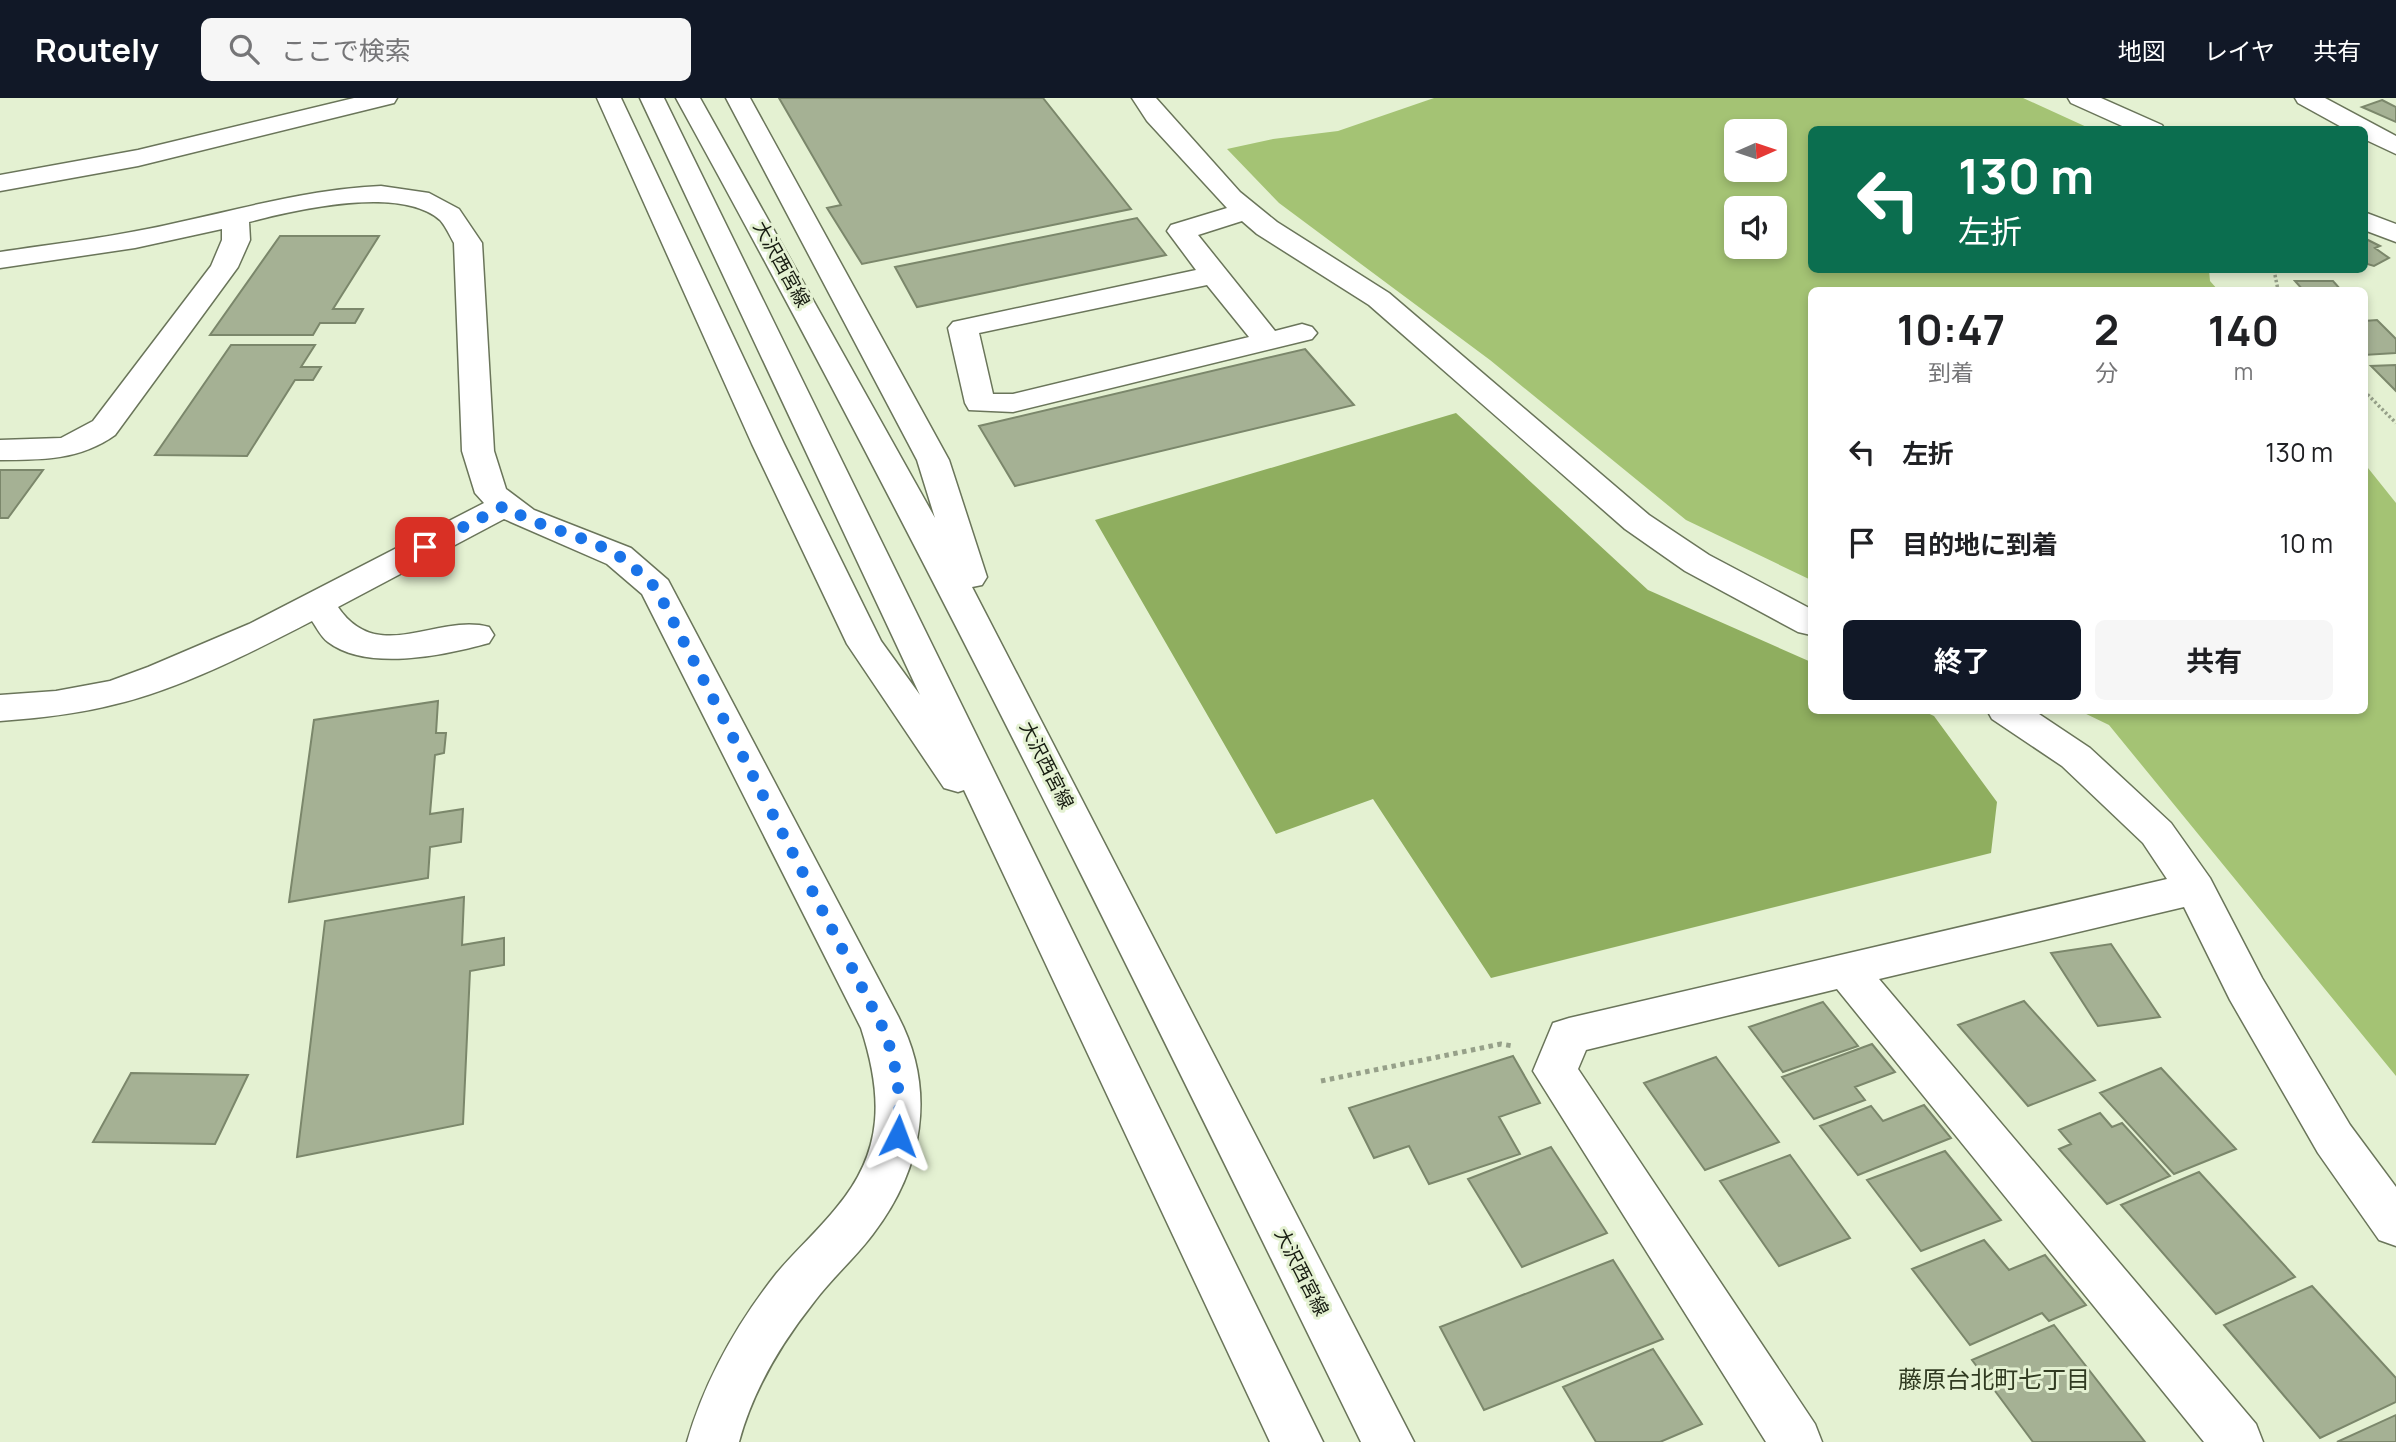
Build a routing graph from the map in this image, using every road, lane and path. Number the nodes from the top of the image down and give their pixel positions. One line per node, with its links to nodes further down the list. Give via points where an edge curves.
1 (313, 98): 14 (street)
2 (385, 98): 15 (street, via 138,158)
3 (609, 98): 34 (street, via 865,644)
4 (652, 98): 34 (street)
5 (688, 98): 31 (street, 大沢西宮線, via 782,262)
6 (738, 98): 31 (street, via 933,460)
7 (1144, 98): 16 (street)
8 (2080, 98): 10 (street)
9 (2309, 98): 11 (street)
10 (2144, 126)
11 (2360, 126)
12 (2368, 131): 13 (street)
13 (2396, 146)
14 (0, 163)
15 (0, 183)
16 (1247, 211): 21 (street, via 1181,231); 29 (street, via 1379,299 1637,522 1697,563)
17 (235, 217): 20 (street); 26 (street, via 236,240 224,267 104,428 64,450); 27 (street, via 338,196 389,195 437,205 464,228 478,451 491,494)
18 (2368, 222): 19 (street)
19 (2396, 234)
20 (0, 260)
21 (1214, 275): 23 (street); 23 (street, via 963,328 981,403 1013,403)
22 (1302, 333): 23 (street)
23 (1268, 341)
24 (2368, 395): 25 (path)
25 (2396, 423)
26 (0, 450)
27 (504, 506): 28 (street); 40 (street, via 540,526 619,556 656,588 883,1028 895,1061 901,1104 898,1136 884,1181 765,1329 735,1382)
28 (318, 603): 30 (street, via 339,633 379,647); 32 (street, via 213,655 116,692 56,704)
29 (1808, 622)
30 (476, 635)
31 (999, 668): 42 (street, 大沢西宮線)
32 (0, 708)
33 (2011, 714): 35 (street, via 2076,757 2118,794 2157,833)
34 (1019, 866): 41 (street)
35 (2196, 889): 36 (street); 39 (street, via 2245,988 2334,1139)
36 (1847, 971): 37 (street, via 1569,1036); 44 (street)
37 (1563, 1051): 38 (path, via 1501,1044); 43 (street, via 1555,1071)
38 (1321, 1081)
39 (2396, 1225)
40 (713, 1442)
41 (1297, 1442)
42 (1388, 1442)
43 (1796, 1442)
44 (2237, 1442)

